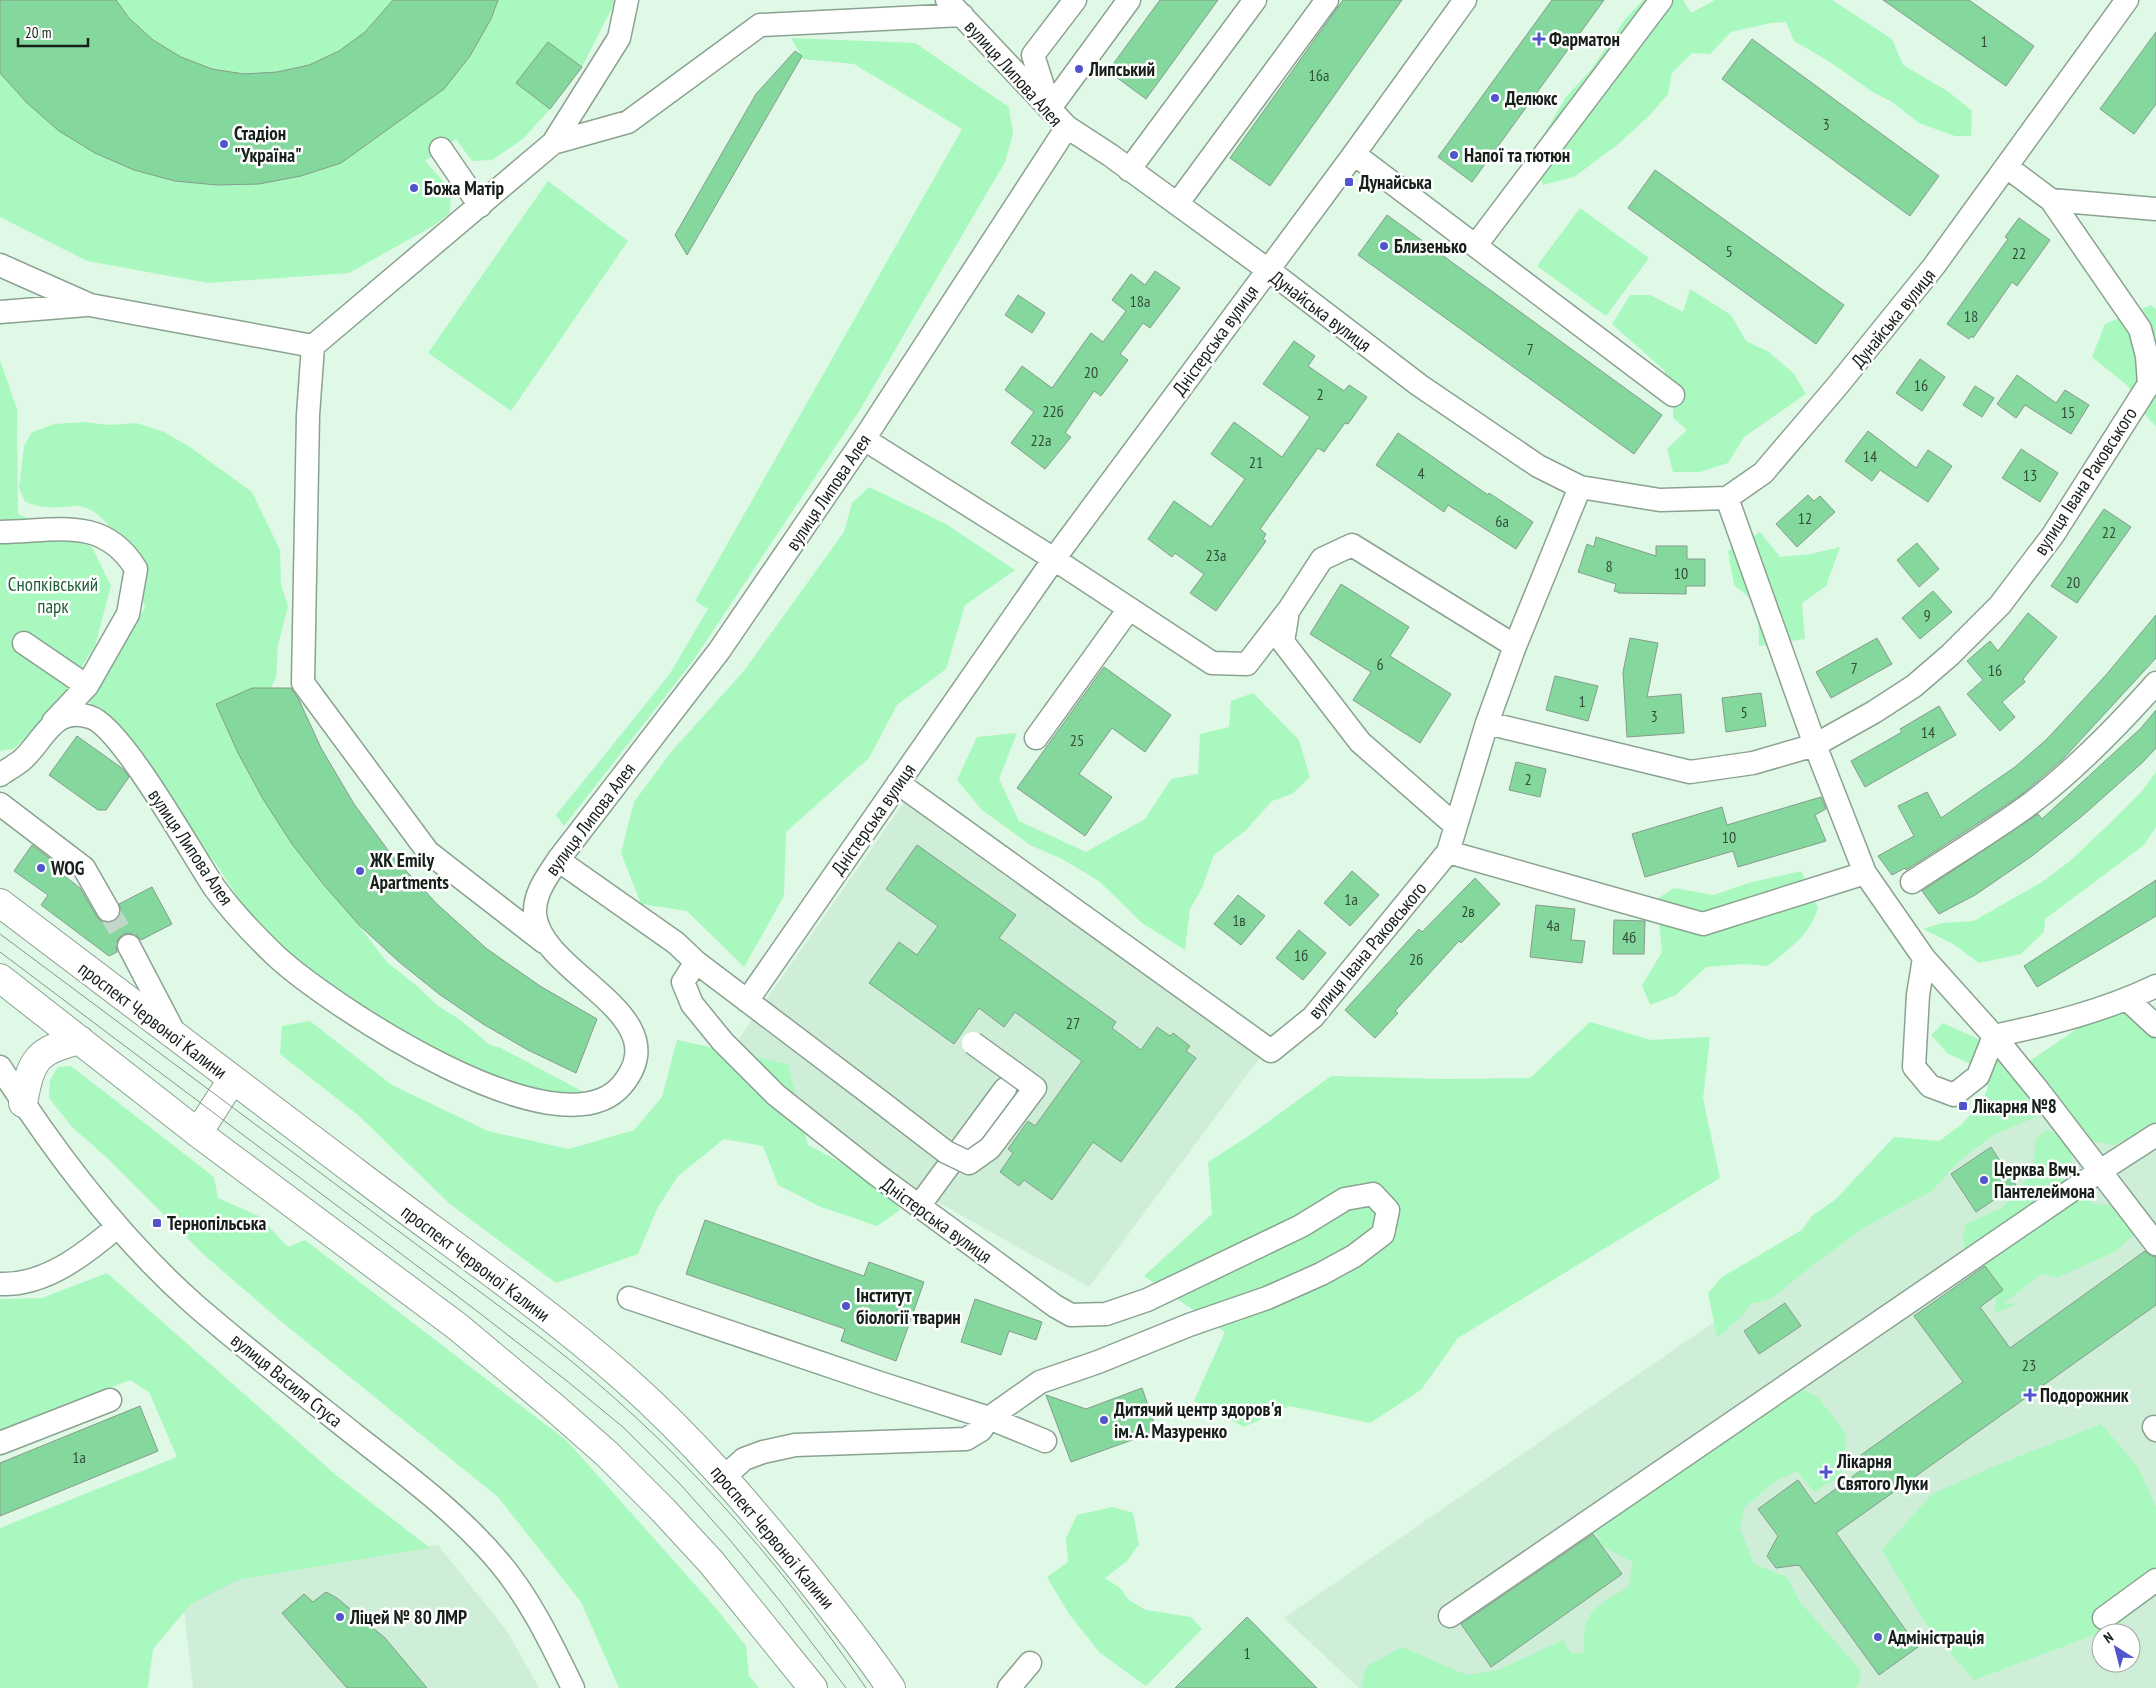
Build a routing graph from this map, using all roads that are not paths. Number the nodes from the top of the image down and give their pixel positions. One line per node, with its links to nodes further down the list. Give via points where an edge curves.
1 (627, 0): 12 (street, via 618,38)
2 (1075, 0): 10 (street, via 1033,55)
3 (1129, 0): 10 (street)
4 (1255, 0): 16 (street)
5 (1327, 0): 18 (street)
6 (1465, 0): 14 (street, Дністерська вулиця)
7 (1661, 0): 21 (street)
8 (2126, 0): 15 (street, Дунайська вулиця)
9 (954, 8): 10 (street, вулиця Липова Алея); 12 (street, via 760,25 628,122)
10 (1050, 108): 11 (street, вулиця Липова Алея)
11 (1067, 127): 16 (street, Дунайська вулиця); 28 (street, вулиця Липова Алея)
12 (552, 144): 19 (street)
13 (441, 150): 19 (street)
14 (1354, 154): 21 (street); 23 (street, Дністерська вулиця)
15 (2007, 168): 17 (street, вулиця Івана Раковського); 30 (street, Дунайська вулиця, via 1934,266 1838,385 1763,473)
16 (1129, 170): 18 (street, Дунайська вулиця)
17 (2050, 200): 20 (street); 42 (street, вулиця Івана Раковського, via 2140,329 2147,356 2149,384 2053,535 1994,611 1914,686)
18 (1177, 204): 23 (street, Дунайська вулиця)
19 (480, 206): 26 (street)
20 (2156, 209)
21 (1476, 245): 27 (street)
22 (0, 265): 24 (street)
23 (1267, 270): 29 (street, Дунайська вулиця, via 1419,386 1538,466); 32 (street, Дністерська вулиця)
24 (90, 305): 25 (street); 26 (street)
25 (0, 312)
26 (313, 346): 53 (street, via 308,415 303,683 428,852)
27 (1673, 395)
28 (864, 439): 32 (street); 48 (street, вулиця Липова Алея, via 719,651)
29 (1580, 487): 30 (street, Дунайська вулиця, via 1660,500); 36 (street)
30 (1728, 498): 42 (street)
31 (0, 532): 38 (street, via 59,528 93,532 128,555 136,569 128,614)
32 (1054, 559): 33 (street); 44 (street, Дністерська вулиця)
33 (1129, 608): 34 (street, via 1212,663 1238,664 1247,664); 41 (street)
34 (1288, 611): 36 (street, via 1322,559 1352,545); 46 (street, via 1283,642 1360,742)
35 (24, 643): 38 (street)
36 (1515, 646): 40 (street)
37 (2156, 683): 50 (street, via 2115,730 2029,804)
38 (87, 686): 39 (street)
39 (52, 723): 43 (street, via 24,759); 53 (street, вулиця Липова Алея, via 78,715 93,717 109,729 215,888 249,929 277,958 347,1010 417,1053 488,1086 534,1100 567,1105 595,1102 622,1086 632,1070 636,1054 633,1033 617,1009)
40 (1487, 723): 42 (street, вулиця Івана Раковського, via 1690,772 1753,763); 46 (street, вулиця Івана Раковського)
41 (1036, 738)
42 (1816, 745): 49 (street)
43 (0, 775)
44 (898, 783): 47 (street, вулиця Івана Раковського, via 1271,1051 1313,1017); 60 (street, Дністерська вулиця)
45 (0, 804): 52 (street, via 84,868)
46 (1456, 826): 47 (street, вулиця Івана Раковського)
47 (1448, 852): 49 (street, via 1704,924)
48 (558, 860): 53 (street, вулиця Липова Алея, via 541,886 536,906 535,917); 56 (street, via 676,943)
49 (1865, 873): 55 (street)
50 (1912, 882)
51 (0, 903): 63 (main road, проспект Червоної Калини)
52 (108, 910)
53 (547, 943)
54 (129, 946): 63 (street)
55 (1924, 958): 62 (street); 62 (street, via 1918,995 1914,1067 1930,1086 1954,1094 1978,1076)
56 (696, 962): 60 (street); 73 (street, Дністерська вулиця, via 683,982 692,1004 723,1042 776,1095)
57 (0, 978): 64 (main road)
58 (2156, 986): 59 (street)
59 (2128, 1000): 61 (street); 62 (street, via 2069,1019)
60 (746, 1001): 65 (street, bridge, via 946,1152 969,1163 990,1148 1035,1088)
61 (2156, 1026)
62 (1994, 1036): 72 (street)
63 (176, 1037): 67 (main road, проспект Червоної Калини)
64 (80, 1040): 69 (main road, via 55,1046 38,1058 28,1076); 70 (main road)
65 (973, 1043)
66 (0, 1067): 69 (street, вулиця Василя Стуса)
67 (232, 1080): 70 (main road); 82 (main road, проспект Червоної Калини, via 577,1339 633,1386)
68 (1004, 1089): 73 (street)
69 (23, 1103): 74 (street, вулиця Василя Стуса)
70 (198, 1133): 88 (main road, via 458,1327 607,1454 711,1562)
71 (2156, 1135): 72 (street)
72 (2100, 1171): 75 (street); 84 (street)
73 (918, 1206): 79 (street, Дністерська вулиця, via 1071,1315 1106,1314 1147,1300 1301,1226 1345,1199 1372,1194 1388,1210 1383,1234 1354,1256 1321,1274 1267,1298 1040,1382)
74 (117, 1227): 76 (street, via 76,1259 44,1276); 87 (street, вулиця Василя Стуса, via 194,1304 255,1357 410,1478 470,1530 520,1591)
75 (2156, 1244)
76 (0, 1284)
77 (628, 1298): 79 (street)
78 (110, 1400): 81 (street)
79 (989, 1418): 80 (street); 82 (street, via 982,1430 966,1439 796,1445 763,1452 744,1459)
80 (1045, 1441)
81 (0, 1443)
82 (724, 1477): 89 (main road, проспект Червоної Калини, via 840,1617)
83 (2156, 1580): 85 (street)
84 (1450, 1616)
85 (2104, 1618)
86 (1030, 1663): 90 (street)
87 (573, 1688)
88 (813, 1688)
89 (891, 1688)
90 (1010, 1688)

